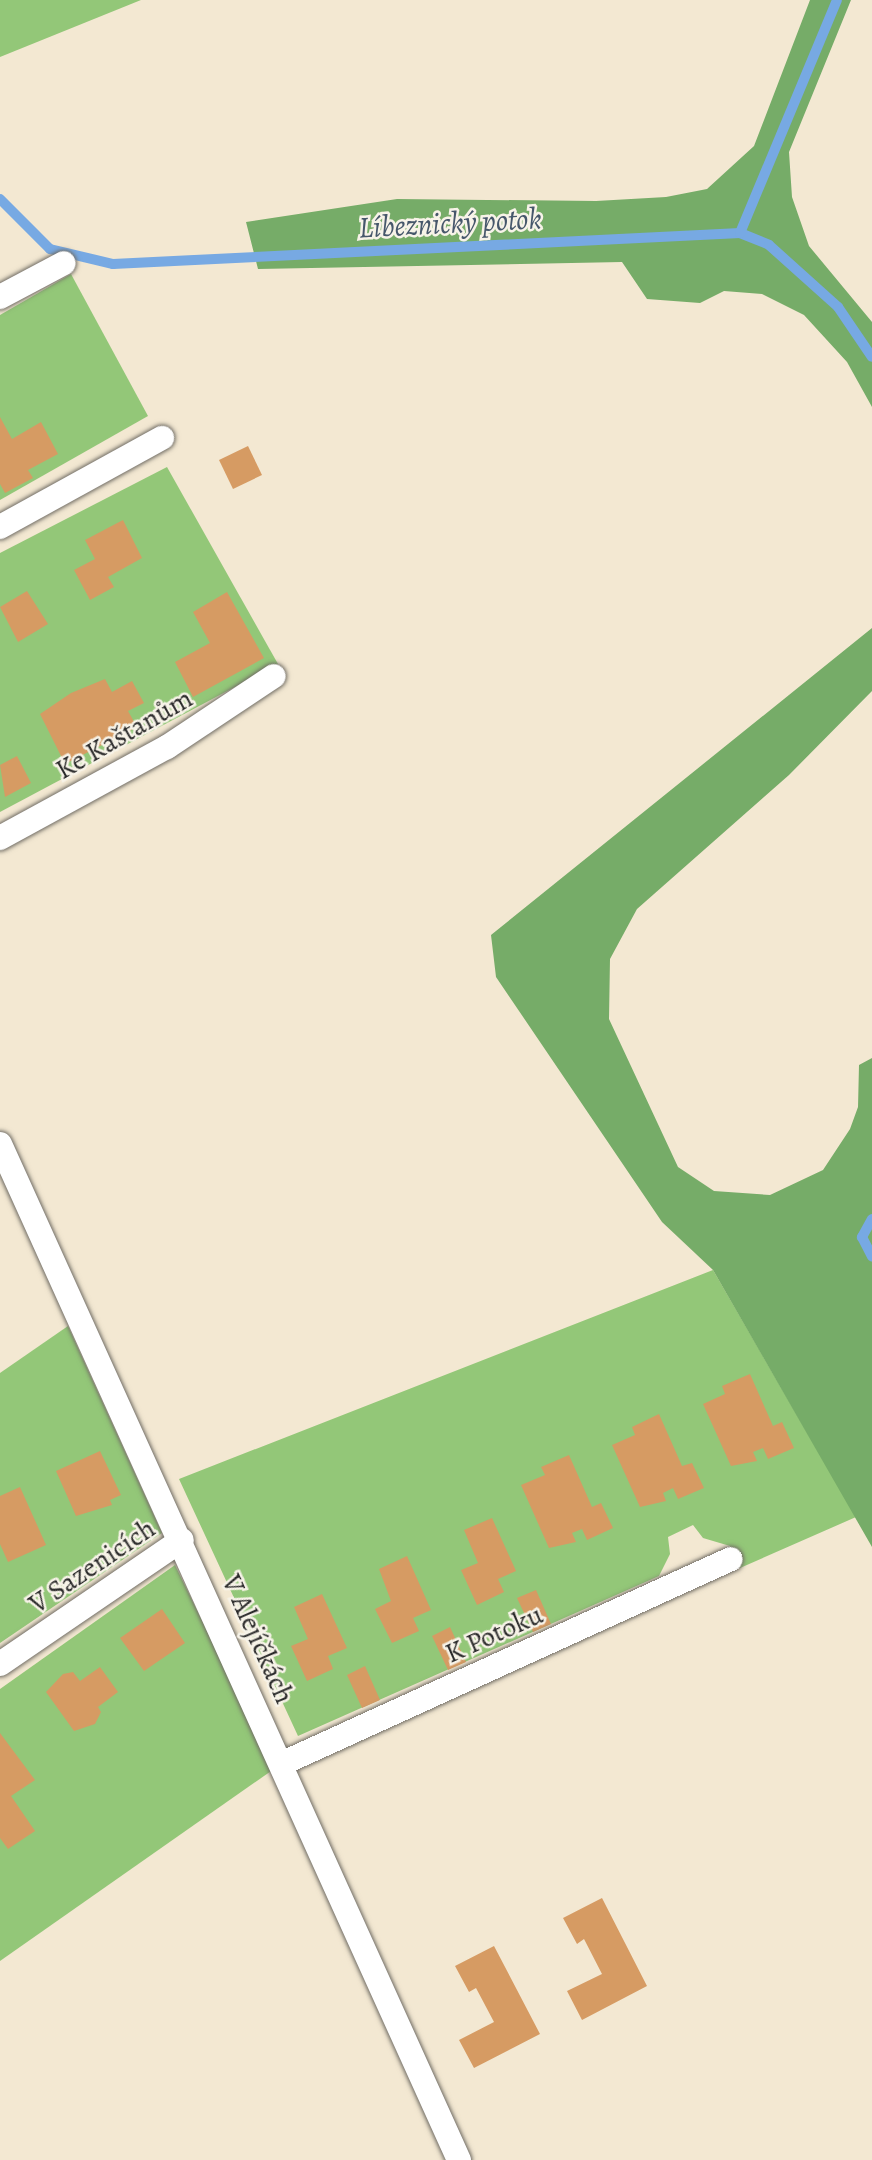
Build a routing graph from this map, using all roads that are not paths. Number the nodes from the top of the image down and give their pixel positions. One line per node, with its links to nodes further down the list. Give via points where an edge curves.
1 (64, 263): 2 (street)
2 (0, 297)
3 (163, 439): 4 (street)
4 (0, 527)
5 (274, 676): 6 (street, Ke Kaštanům, via 167,747)
6 (0, 838)
7 (0, 1144): 8 (street, V Alejíčkách)
8 (182, 1540): 10 (street, V Sazenicích); 11 (street, V Alejíčkách)
9 (731, 1559): 11 (street, K Potoku)
10 (0, 1664)
11 (281, 1764): 12 (street, V Alejíčkách)
12 (459, 2160)

